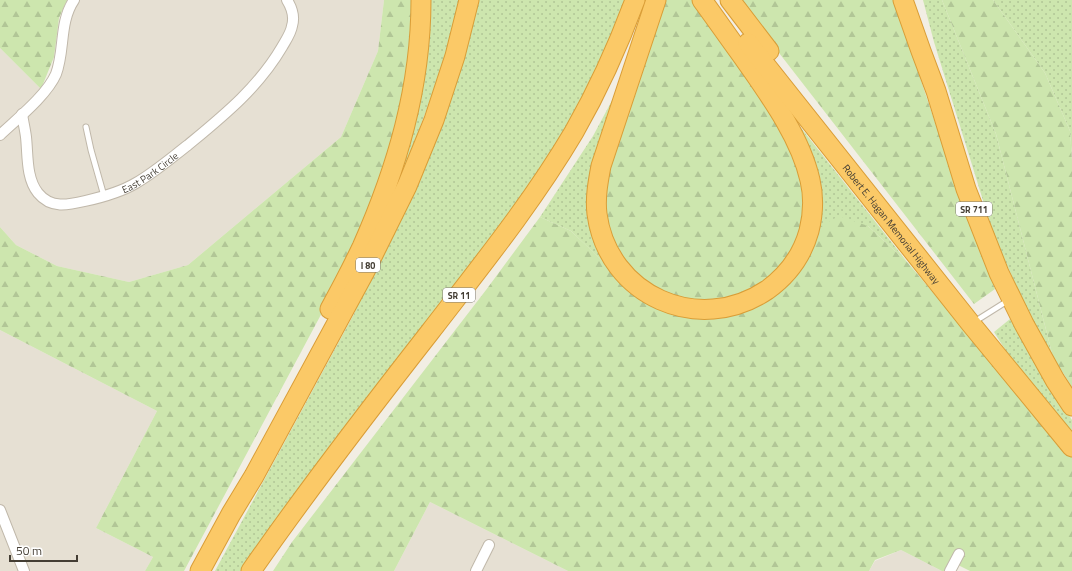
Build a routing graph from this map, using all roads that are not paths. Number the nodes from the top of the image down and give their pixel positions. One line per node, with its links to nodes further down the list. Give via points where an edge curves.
1 (74, 0): 13 (street, via 65,17 54,76 44,92)
2 (286, 0): 16 (street, East Park Circle, via 293,13 290,34 278,54 246,94 231,110 153,172 136,183)
3 (421, 0): 23 (highway, via 418,64 411,103 402,140 376,214 248,472)
4 (469, 0): 23 (highway, I 80, via 456,56 407,186 364,273)
5 (635, 0): 28 (highway, SR 11, via 600,82 551,169 505,234 322,472)
6 (643, 0): 29 (highway, via 593,114 547,189 321,487)
7 (656, 0): 8 (highway, via 604,155 598,182 597,214 609,252 629,280 670,304 702,309 732,306 748,300 773,285 788,272 806,240 812,213 808,171 800,151 766,90)
8 (706, 0): 17 (highway, Robert E. Hagan Memorial Highway)
9 (730, 0): 17 (highway, via 873,188)
10 (903, 0): 12 (highway, SR 711)
11 (916, 0): 12 (highway, via 935,72)
12 (936, 90): 18 (highway, SR 711, via 966,189)
13 (22, 114): 15 (street); 16 (street, East Park Circle, via 28,167 38,193 44,199 58,205)
14 (86, 127): 16 (lane)
15 (0, 134)
16 (104, 196)
17 (899, 234): 19 (highway, Robert E. Hagan Memorial Highway)
18 (1011, 298): 19 (lane); 20 (highway, SR 711, via 1055,380)
19 (971, 324): 21 (highway, Robert E. Hagan Memorial Highway)
20 (1072, 406)
21 (1072, 447)
22 (0, 510): 26 (street)
23 (231, 514): 27 (highway, I 80)
24 (489, 545): 30 (street)
25 (958, 554): 31 (street)
26 (24, 571)
27 (200, 571)
28 (252, 571)
29 (261, 571)
30 (476, 571)
31 (950, 571)

